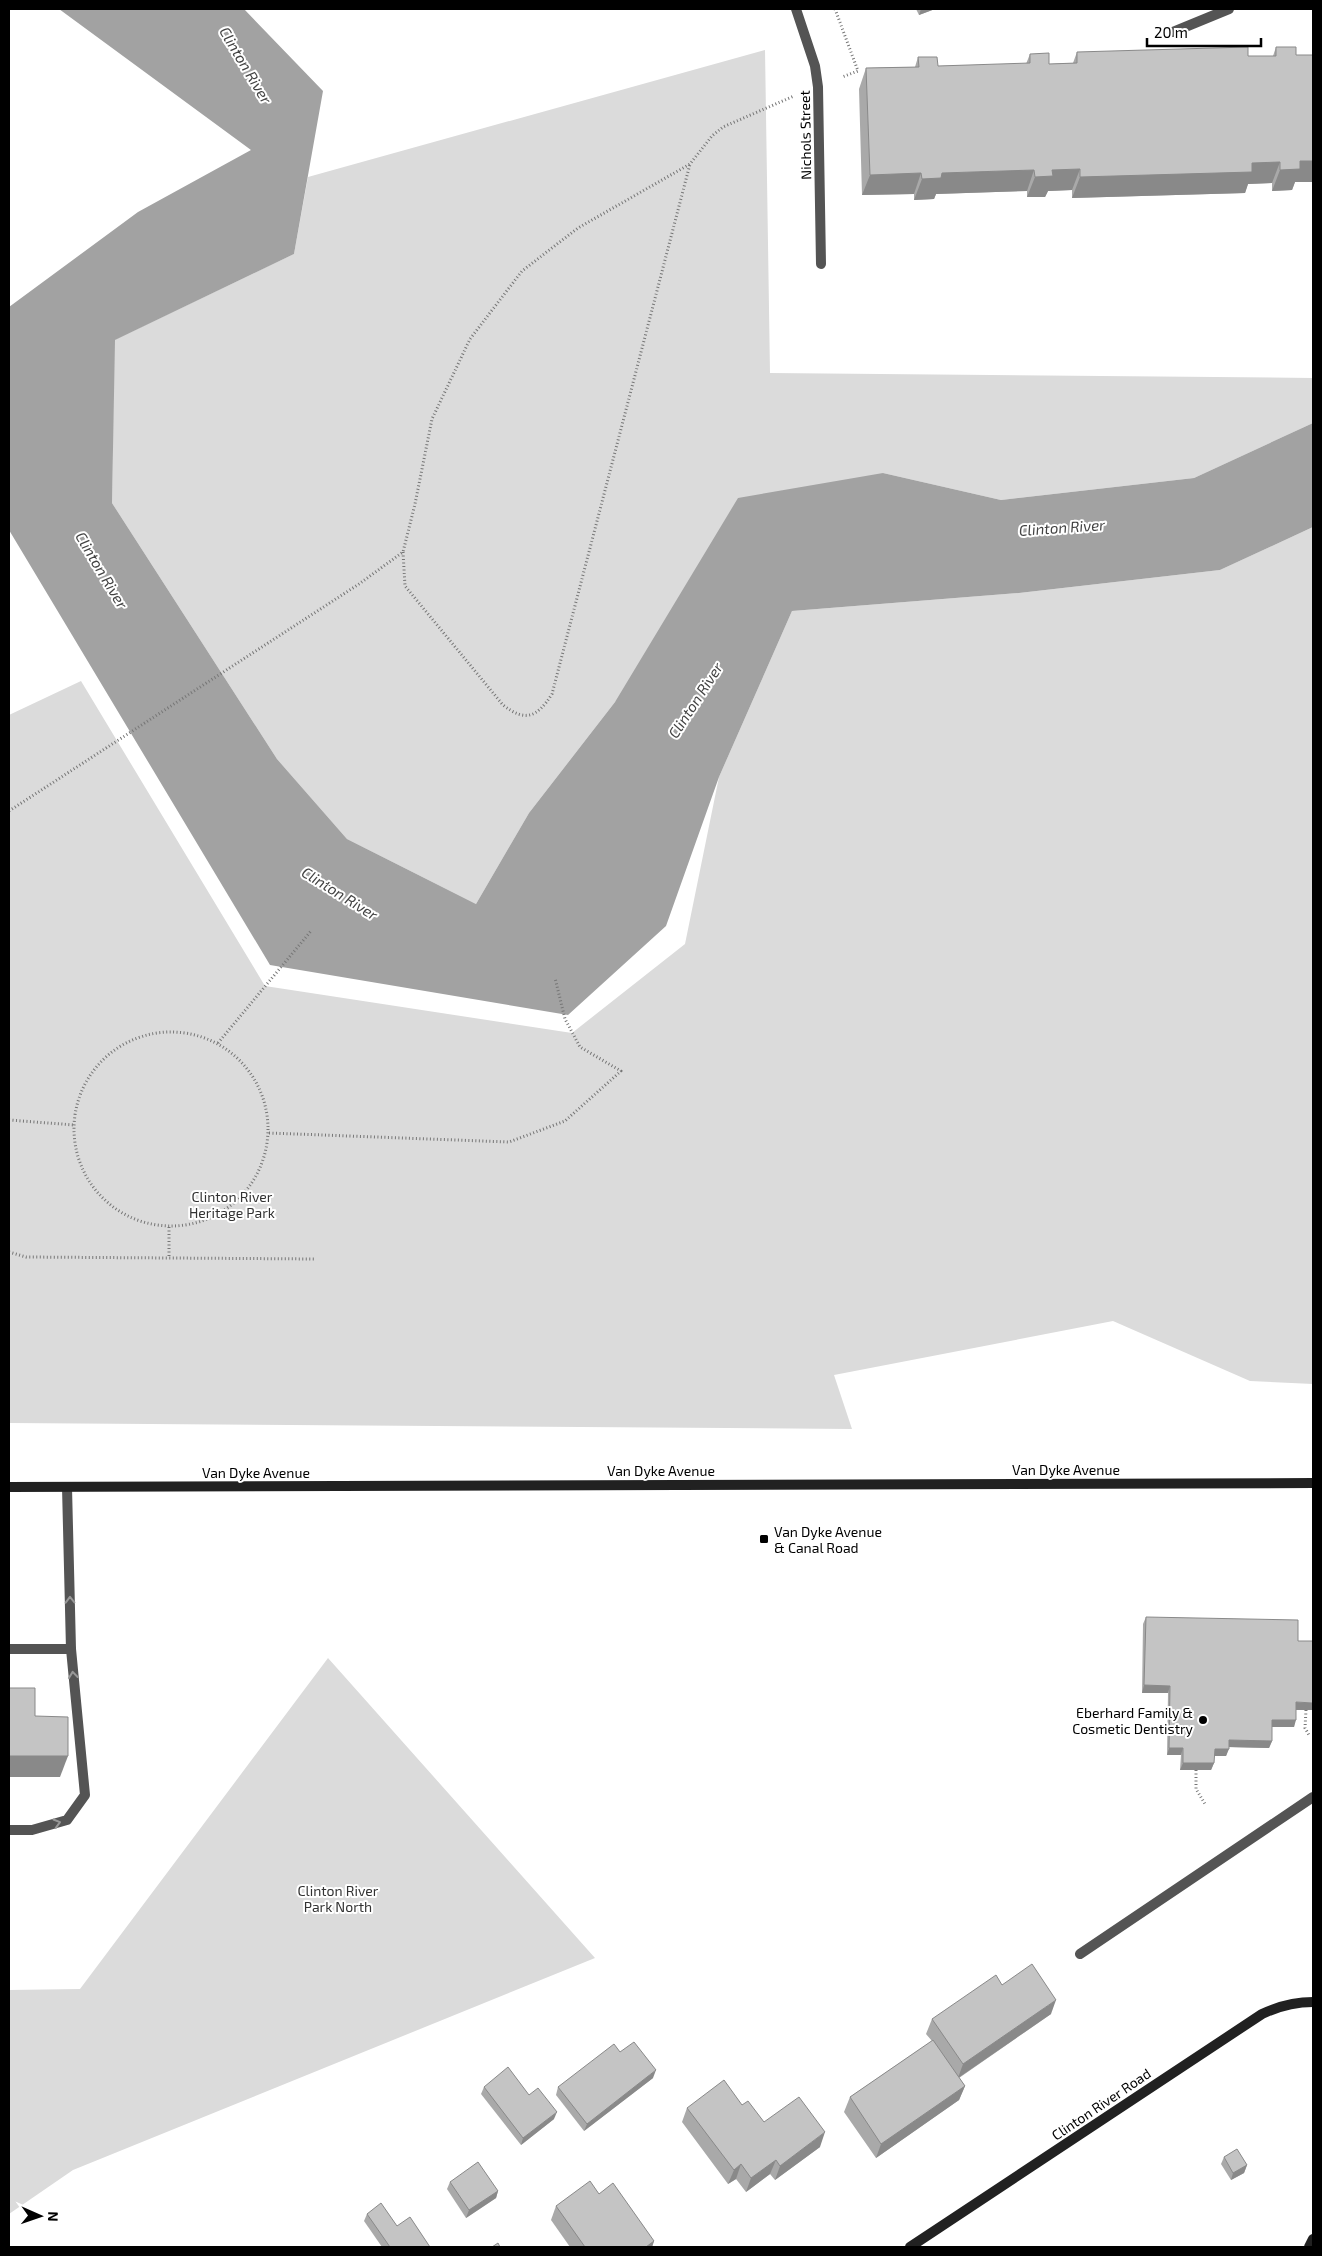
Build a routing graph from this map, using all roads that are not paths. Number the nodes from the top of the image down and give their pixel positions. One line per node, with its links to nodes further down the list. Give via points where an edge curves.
1 (796, 9): 4 (street, Nichols Street, via 815,66 818,87)
2 (1228, 9): 3 (street)
3 (1173, 32)
4 (821, 264)
5 (1313, 1483): 7 (main road, Van Dyke Avenue)
6 (9, 1487): 7 (main road, Van Dyke Avenue)
7 (68, 1487): 9 (street, one-way to 7)
8 (9, 1649): 9 (street)
9 (71, 1649): 11 (street, one-way to 9, via 32,1830 67,1820 85,1795)
10 (1313, 1797): 12 (street)
11 (9, 1830)
12 (1080, 1954)
13 (1313, 2002): 15 (main road, Clinton River Road, via 1278,2006 1262,2014)
14 (1313, 2239): 16 (main road)
15 (910, 2247)
16 (1309, 2247)

